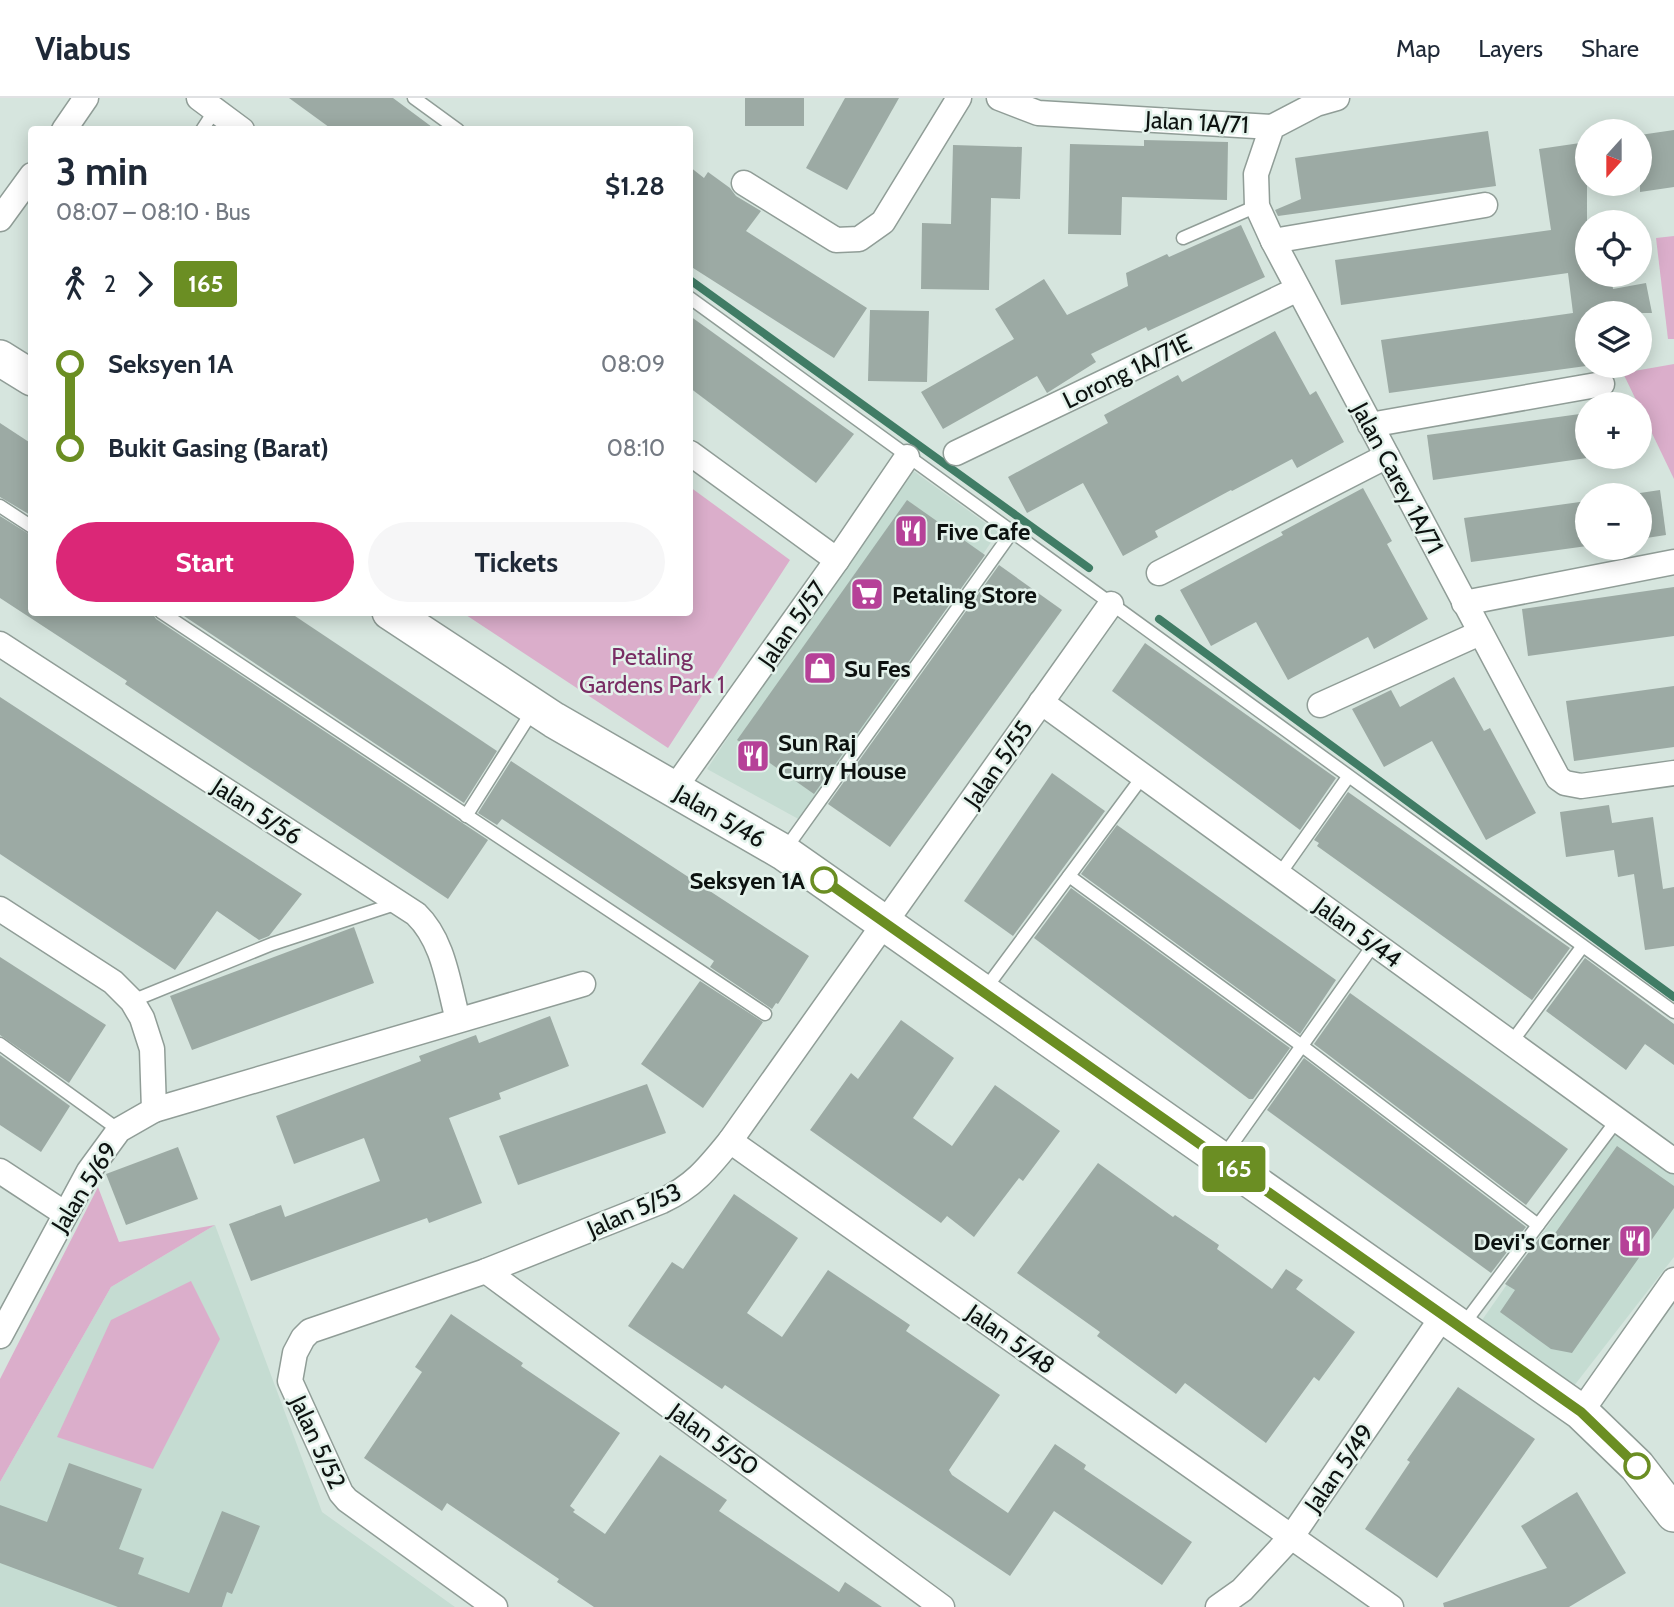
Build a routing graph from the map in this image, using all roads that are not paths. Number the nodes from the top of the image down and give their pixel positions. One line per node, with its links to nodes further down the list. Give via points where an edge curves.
1 (86, 98): 7 (street)
2 (414, 98): 9 (lane)
3 (959, 98): 12 (street, via 883,222 859,239 836,240)
4 (999, 98): 10 (street, Jalan 1A/71, via 1038,113)
5 (1337, 98): 10 (street)
6 (205, 112): 8 (street)
7 (67, 126)
8 (234, 126)
9 (451, 126)
10 (1272, 127): 14 (street, Jalan Carey 1A/71, via 1256,174)
11 (28, 180): 15 (street)
12 (744, 183)
13 (1485, 205): 17 (street)
14 (1257, 206): 16 (lane); 17 (street, Jalan Carey 1A/71)
15 (0, 219)
16 (1183, 238)
17 (1273, 241): 18 (street, Jalan Carey 1A/71)
18 (1298, 289): 23 (street, Jalan Carey 1A/71); 24 (street, Lorong 1A/71E)
19 (693, 300): 27 (lane)
20 (0, 358): 21 (street)
21 (28, 374)
22 (1602, 384): 23 (street)
23 (1370, 425): 26 (street, Jalan Carey 1A/71)
24 (956, 453)
25 (693, 455): 31 (street)
26 (1387, 456): 33 (street); 34 (street, Jalan Carey 1A/71)
27 (907, 457): 30 (lane); 31 (street, Jalan 5/57)
28 (0, 506): 29 (lane)
29 (28, 524)
30 (1012, 532): 35 (lane); 48 (lane)
31 (837, 560): 46 (street, Jalan 5/57)
32 (1674, 562): 34 (street)
33 (1159, 573)
34 (1464, 603): 38 (street, Jalan Carey 1A/71)
35 (1111, 604): 40 (street, Jalan 5/55); 45 (lane)
36 (167, 616): 47 (lane)
37 (396, 616): 42 (street, Jalan 5/46)
38 (1480, 633): 41 (street); 43 (street, Jalan Carey 1A/71, via 1554,771 1565,783 1581,786)
39 (5, 651): 51 (street, Jalan 5/56)
40 (1041, 702): 44 (street, Jalan 5/44); 53 (street, Jalan 5/55)
41 (1320, 705)
42 (536, 707): 46 (street, Jalan 5/46); 47 (lane)
43 (1674, 773)
44 (1143, 776): 49 (street, Jalan 5/44); 50 (lane)
45 (1348, 777): 49 (lane); 55 (lane)
46 (674, 789): 48 (street, Jalan 5/46)
47 (466, 816): 60 (lane)
48 (783, 852): 53 (street, Jalan 5/46)
49 (1279, 875): 54 (street, Jalan 5/44)
50 (1069, 876): 57 (lane); 64 (lane)
51 (398, 903): 58 (lane, via 272,944); 61 (street, Jalan 5/56, via 430,927)
52 (0, 909): 58 (street, via 113,982)
53 (885, 923): 57 (street, Jalan 5/46); 68 (street, Jalan 5/53)
54 (1374, 944): 62 (street, Jalan 5/44); 64 (lane)
55 (1583, 947): 59 (lane); 62 (lane)
56 (583, 984): 61 (street)
57 (982, 992): 69 (street, Jalan 5/46)
58 (132, 1001): 65 (street, via 152,1049)
59 (1674, 1012)
60 (765, 1014)
61 (458, 1020): 65 (street)
62 (1511, 1043): 66 (street, Jalan 5/44)
63 (0, 1044): 67 (lane)
64 (1302, 1046): 69 (lane); 73 (lane)
65 (154, 1110): 67 (street, Jalan 5/69)
66 (1617, 1119): 70 (street, Jalan 5/44); 73 (lane)
67 (119, 1130): 72 (street, Jalan 5/69)
68 (730, 1141): 74 (street, Jalan 5/53, via 684,1190); 82 (street, Jalan 5/48)
69 (1221, 1160): 77 (street, Jalan 5/46)
70 (1674, 1161)
71 (0, 1171): 72 (street)
72 (64, 1213): 76 (street, Jalan 5/69)
73 (1538, 1225): 77 (lane)
74 (486, 1271): 78 (street, Jalan 5/53); 84 (street, Jalan 5/50)
75 (1674, 1280): 80 (street)
76 (7, 1305): 79 (street, Jalan 5/69)
77 (1452, 1322): 80 (street, Jalan 5/46); 82 (street, Jalan 5/49)
78 (310, 1331): 83 (street, Jalan 5/52, via 295,1353 290,1381 341,1493)
79 (0, 1336)
80 (1581, 1412): 81 (street, Jalan 5/46, via 1637,1466)
81 (1674, 1514)
82 (1292, 1536): 85 (street, Jalan 5/49, via 1242,1590); 86 (street, Jalan 5/48)
83 (495, 1607)
84 (942, 1607)
85 (1219, 1607)
86 (1391, 1607)

